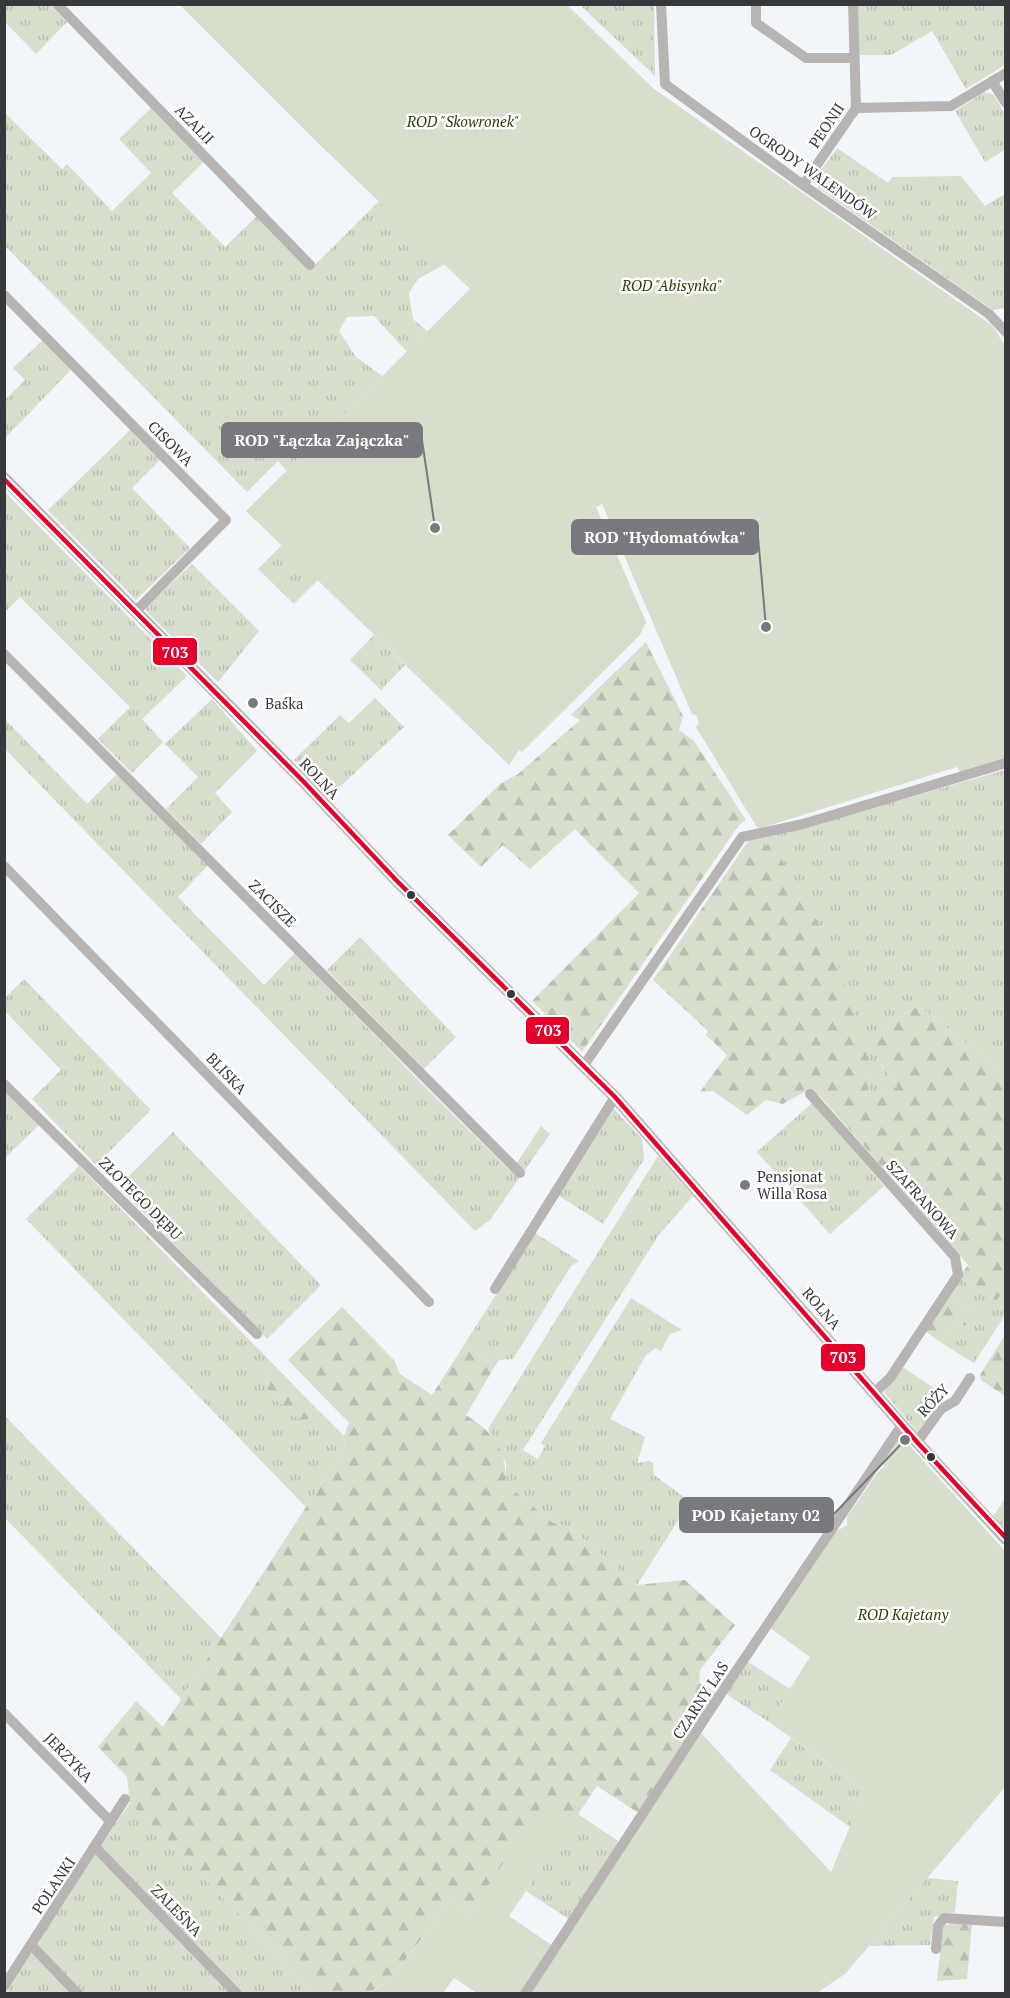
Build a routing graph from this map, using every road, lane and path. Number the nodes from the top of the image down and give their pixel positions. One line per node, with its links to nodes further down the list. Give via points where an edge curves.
1 (57, 4): 11 (street, AZALII)
2 (660, 4): 10 (street, OGRODY WALENDÓW, via 665,84)
3 (756, 4): 5 (street, via 756,23 806,58)
4 (853, 4): 5 (street, PEONII)
5 (854, 58): 9 (street, PEONII)
6 (1005, 73): 7 (street)
7 (992, 81): 8 (street); 9 (street, via 951,105)
8 (1005, 104)
9 (856, 108): 10 (street, PEONII)
10 (803, 184): 13 (street, OGRODY WALENDÓW)
11 (310, 265)
12 (4, 295): 16 (street, CISOWA, via 226,520)
13 (1002, 317): 14 (street, OGRODY WALENDÓW)
14 (1005, 332)
15 (4, 478): 16 (street, ROLNA)
16 (135, 612): 20 (street, ROLNA, via 396,880)
17 (4, 654): 24 (street, ZACISZE)
18 (1005, 763): 20 (street, via 803,824 742,837)
19 (4, 866): 26 (street, BLISKA)
20 (584, 1065): 23 (street, ROLNA)
21 (4, 1084): 27 (street, ZŁOTEGO DĘBU)
22 (810, 1094): 29 (street, SZAFRANOWA, via 955,1257 957,1265 957,1275 890,1378)
23 (615, 1097): 25 (street); 29 (street, ROLNA)
24 (520, 1173)
25 (495, 1289)
26 (429, 1302)
27 (257, 1334)
28 (970, 1378): 31 (street, RÓŻY, via 955,1401 941,1409)
29 (875, 1392): 30 (street, ROLNA)
30 (903, 1425): 31 (street, ROLNA); 43 (street, CZARNY LAS, via 726,1686)
31 (917, 1442): 32 (street, ROLNA)
32 (1005, 1539)
33 (4, 1713): 35 (street, JERZYKA)
34 (125, 1799): 35 (street, POLANKI)
35 (111, 1822): 36 (street, POLANKI)
36 (96, 1848): 38 (street, POLANKI); 42 (street, ZALEŚNA)
37 (1005, 1922): 39 (street, via 944,1918 938,1926)
38 (32, 1946): 40 (street, POLANKI); 41 (street)
39 (936, 1948)
40 (4, 1986)
41 (78, 1994)
42 (237, 1994)
43 (525, 1994)

